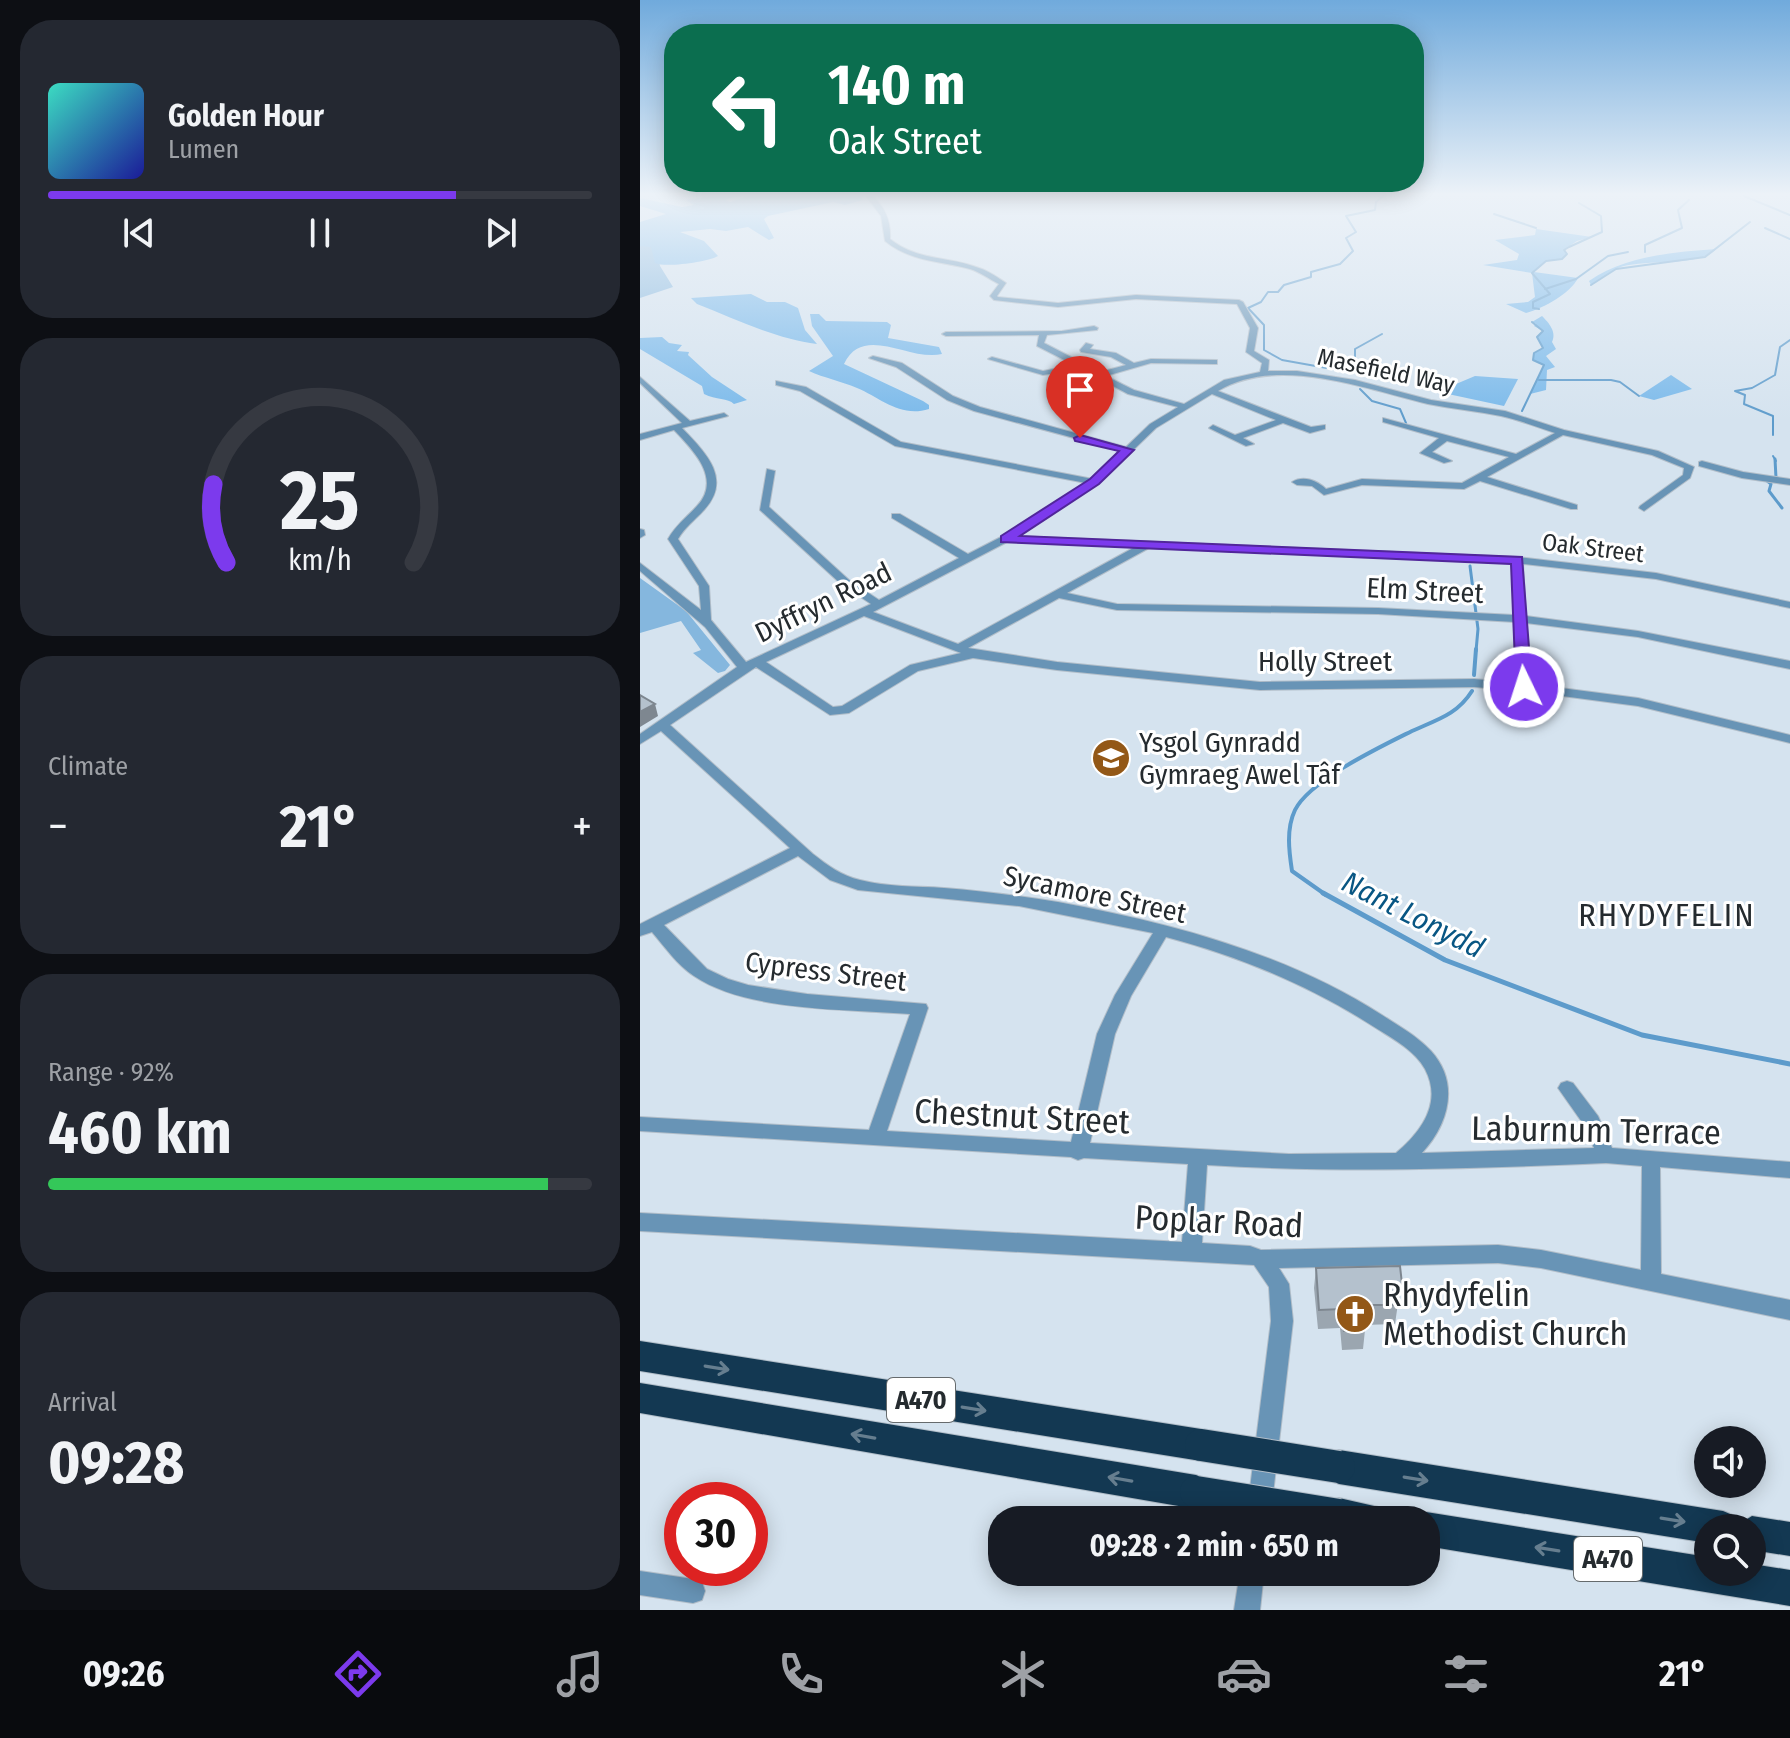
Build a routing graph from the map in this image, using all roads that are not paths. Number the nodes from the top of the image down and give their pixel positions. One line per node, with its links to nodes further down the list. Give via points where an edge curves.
1 (981, 271): 11 (street, via 1003,283 993,296 1003,301 1058,305 1136,297 1239,302 1254,328 1250,352 1266,362)
2 (1094, 328): 3 (street)
3 (1044, 332): 4 (street); 10 (street, via 1040,344)
4 (946, 334)
5 (1089, 345): 9 (street, via 1084,350)
6 (873, 358): 28 (street, via 899,365 977,409)
7 (992, 359): 10 (street, via 1043,373)
8 (1209, 360): 9 (street)
9 (1130, 364): 12 (street)
10 (1083, 366): 12 (street)
11 (1264, 370): 15 (street, Masefield Way); 23 (street, Masefield Way, via 1379,387)
12 (1100, 375): 16 (street, via 1131,392)
13 (640, 379): 20 (street)
14 (779, 383): 34 (street, via 803,389 898,444)
15 (1213, 392): 16 (street, Masefield Way); 19 (street)
16 (1183, 406): 28 (street, Masefield Way)
17 (724, 416): 20 (street)
18 (1386, 420): 26 (street)
19 (1280, 421): 21 (street, via 1310,430); 25 (street)
20 (681, 425): 24 (street); 50 (street, via 712,476 705,504 673,539 704,586)
21 (1322, 427)
22 (1213, 428): 25 (street)
23 (1562, 432): 29 (street); 38 (street, Masefield Way, via 1655,453 1689,467 1687,476)
24 (640, 437)
25 (1234, 438): 27 (street)
26 (1444, 439): 29 (street); 30 (street, via 1425,453)
27 (1249, 444)
28 (1128, 450): 34 (street, Masefield Way)
29 (1517, 457): 33 (street)
30 (1447, 461)
31 (1702, 464): 36 (street)
32 (770, 471): 47 (street, via 764,508 845,582)
33 (1479, 478): 35 (street, via 1464,486 1362,482 1324,492 1315,483); 37 (street)
34 (1095, 482): 40 (street, Masefield Way)
35 (1297, 482)
36 (1790, 482)
37 (1574, 507)
38 (1644, 508)
39 (896, 516): 43 (street)
40 (1034, 520): 41 (street, Dyffryn Road)
41 (1005, 539): 42 (street, Oak Street); 43 (street, Dyffryn Road)
42 (1146, 546): 44 (street, Oak Street); 46 (street)
43 (968, 559): 47 (street, Dyffryn Road)
44 (1517, 560): 48 (street, Oak Street, via 1656,576); 51 (street)
45 (640, 566): 50 (street)
46 (1055, 594): 51 (street, Elm Street, via 1117,607); 52 (street)
47 (877, 603): 49 (street, Dyffryn Road)
48 (1790, 605)
49 (864, 612): 52 (street, Holly Street); 54 (street, Dyffryn Road)
50 (707, 618): 56 (street)
51 (1520, 619): 55 (street, Elm Street, via 1638,634); 57 (street)
52 (960, 648): 53 (street, Holly Street)
53 (973, 654): 54 (street, via 914,668 845,710 830,711); 57 (street, Holly Street, via 1260,686)
54 (756, 661): 56 (street, Dyffryn Road)
55 (1790, 665)
56 (744, 668): 58 (street, Dyffryn Road)
57 (1524, 687): 59 (street, Holly Street, via 1638,702)
58 (662, 725): 60 (street, Dyffryn Road); 61 (street, Sycamore Street)
59 (1790, 739)
60 (640, 740)
61 (800, 849): 62 (street); 63 (street, Sycamore Street, via 828,873 862,886 1049,906)
62 (647, 928): 66 (street, Cypress Street, via 700,972 729,986 794,998 920,1008)
63 (1162, 931): 67 (street, via 1106,1034); 71 (street, Sycamore Street, via 1251,959 1325,991 1418,1048 1437,1075 1441,1093 1432,1131)
64 (1567, 1088): 68 (street, via 1592,1121)
65 (640, 1124): 66 (street, Chestnut Street)
66 (875, 1139): 67 (street, Chestnut Street)
67 (1078, 1152): 69 (street, Chestnut Street)
68 (1606, 1155): 70 (street, Laburnum Terrace); 71 (street, Laburnum Terrace)
69 (1198, 1158): 71 (street, Chestnut Street); 74 (street)
70 (1651, 1160): 72 (street, Laburnum Terrace); 76 (street)
71 (1400, 1161)
72 (1790, 1170)
73 (640, 1222): 74 (street, Poplar Road)
74 (1191, 1252): 75 (street, Poplar Road)
75 (1261, 1259): 76 (street, Poplar Road, via 1498,1254); 80 (street, via 1279,1284 1282,1321)
76 (1651, 1281): 77 (street, Poplar Road)
77 (1790, 1310)
78 (640, 1356): 82 (highway, A470, one-way to 82, bridge)
79 (640, 1398): 81 (highway, A470, one-way to 79, bridge)
80 (1260, 1506)
81 (1285, 1506)
82 (1694, 1523)
83 (1440, 1531): 88 (highway, A470, one-way to 83)
84 (1766, 1535): 85 (highway)
85 (1790, 1539)
86 (640, 1583): 89 (street)
87 (1250, 1586): 90 (street)
88 (1790, 1588)
89 (693, 1591)
90 (1247, 1610)

